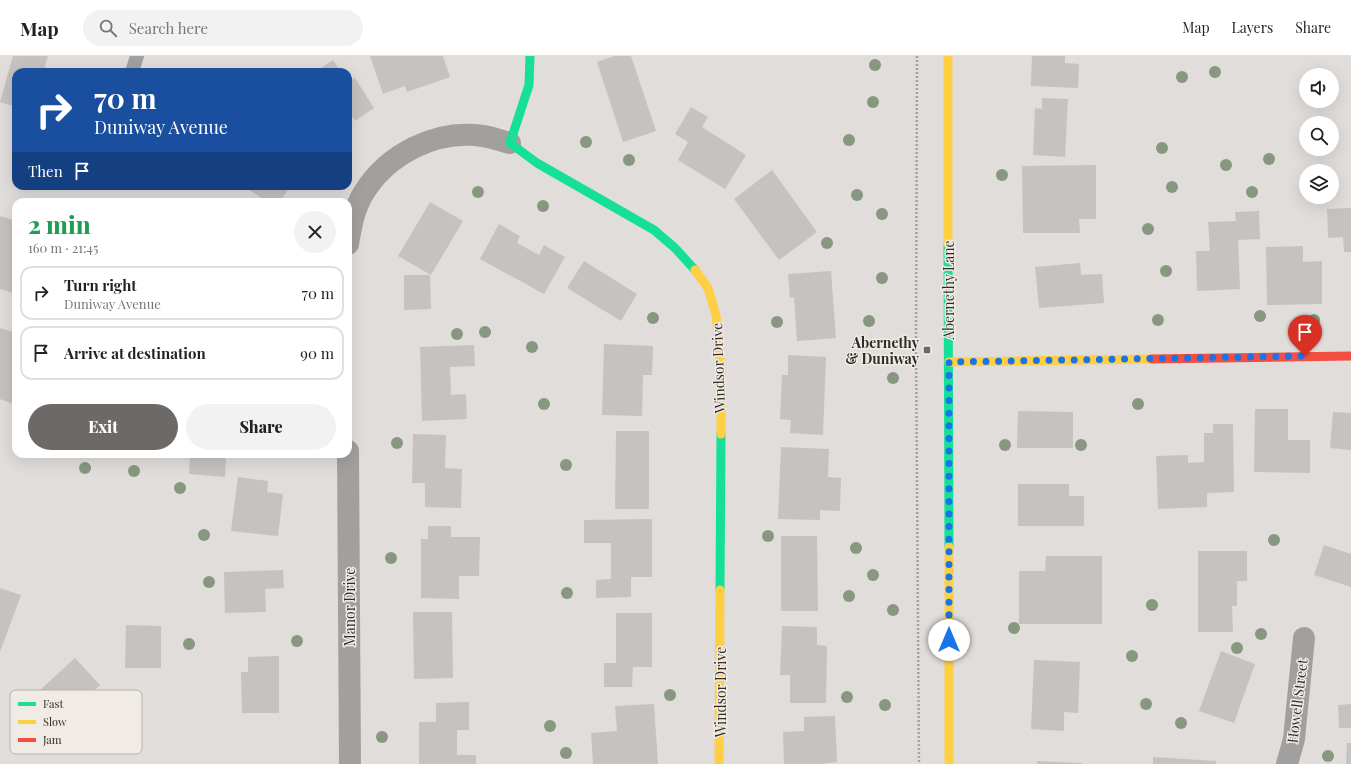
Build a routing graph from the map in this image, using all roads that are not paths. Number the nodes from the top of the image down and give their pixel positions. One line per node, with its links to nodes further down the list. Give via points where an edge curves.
1 (137, 56): 4 (lane)
2 (530, 56): 5 (street, via 529,85)
3 (948, 56): 8 (street, Abernethy Lane)
4 (133, 68)
5 (510, 143): 6 (street, via 483,136 454,135 427,141 401,154 380,171 363,194); 12 (street, Windsor Drive, via 537,163 654,230 675,248 708,288 716,315 721,369)
6 (352, 219)
7 (1351, 356): 8 (street)
8 (949, 362): 13 (street, Abernethy Lane)
9 (348, 458): 11 (street, Manor Drive)
10 (1304, 638): 14 (street, Howell Street, via 1294,739)
11 (350, 764)
12 (720, 764)
13 (949, 764)
14 (1287, 764)

